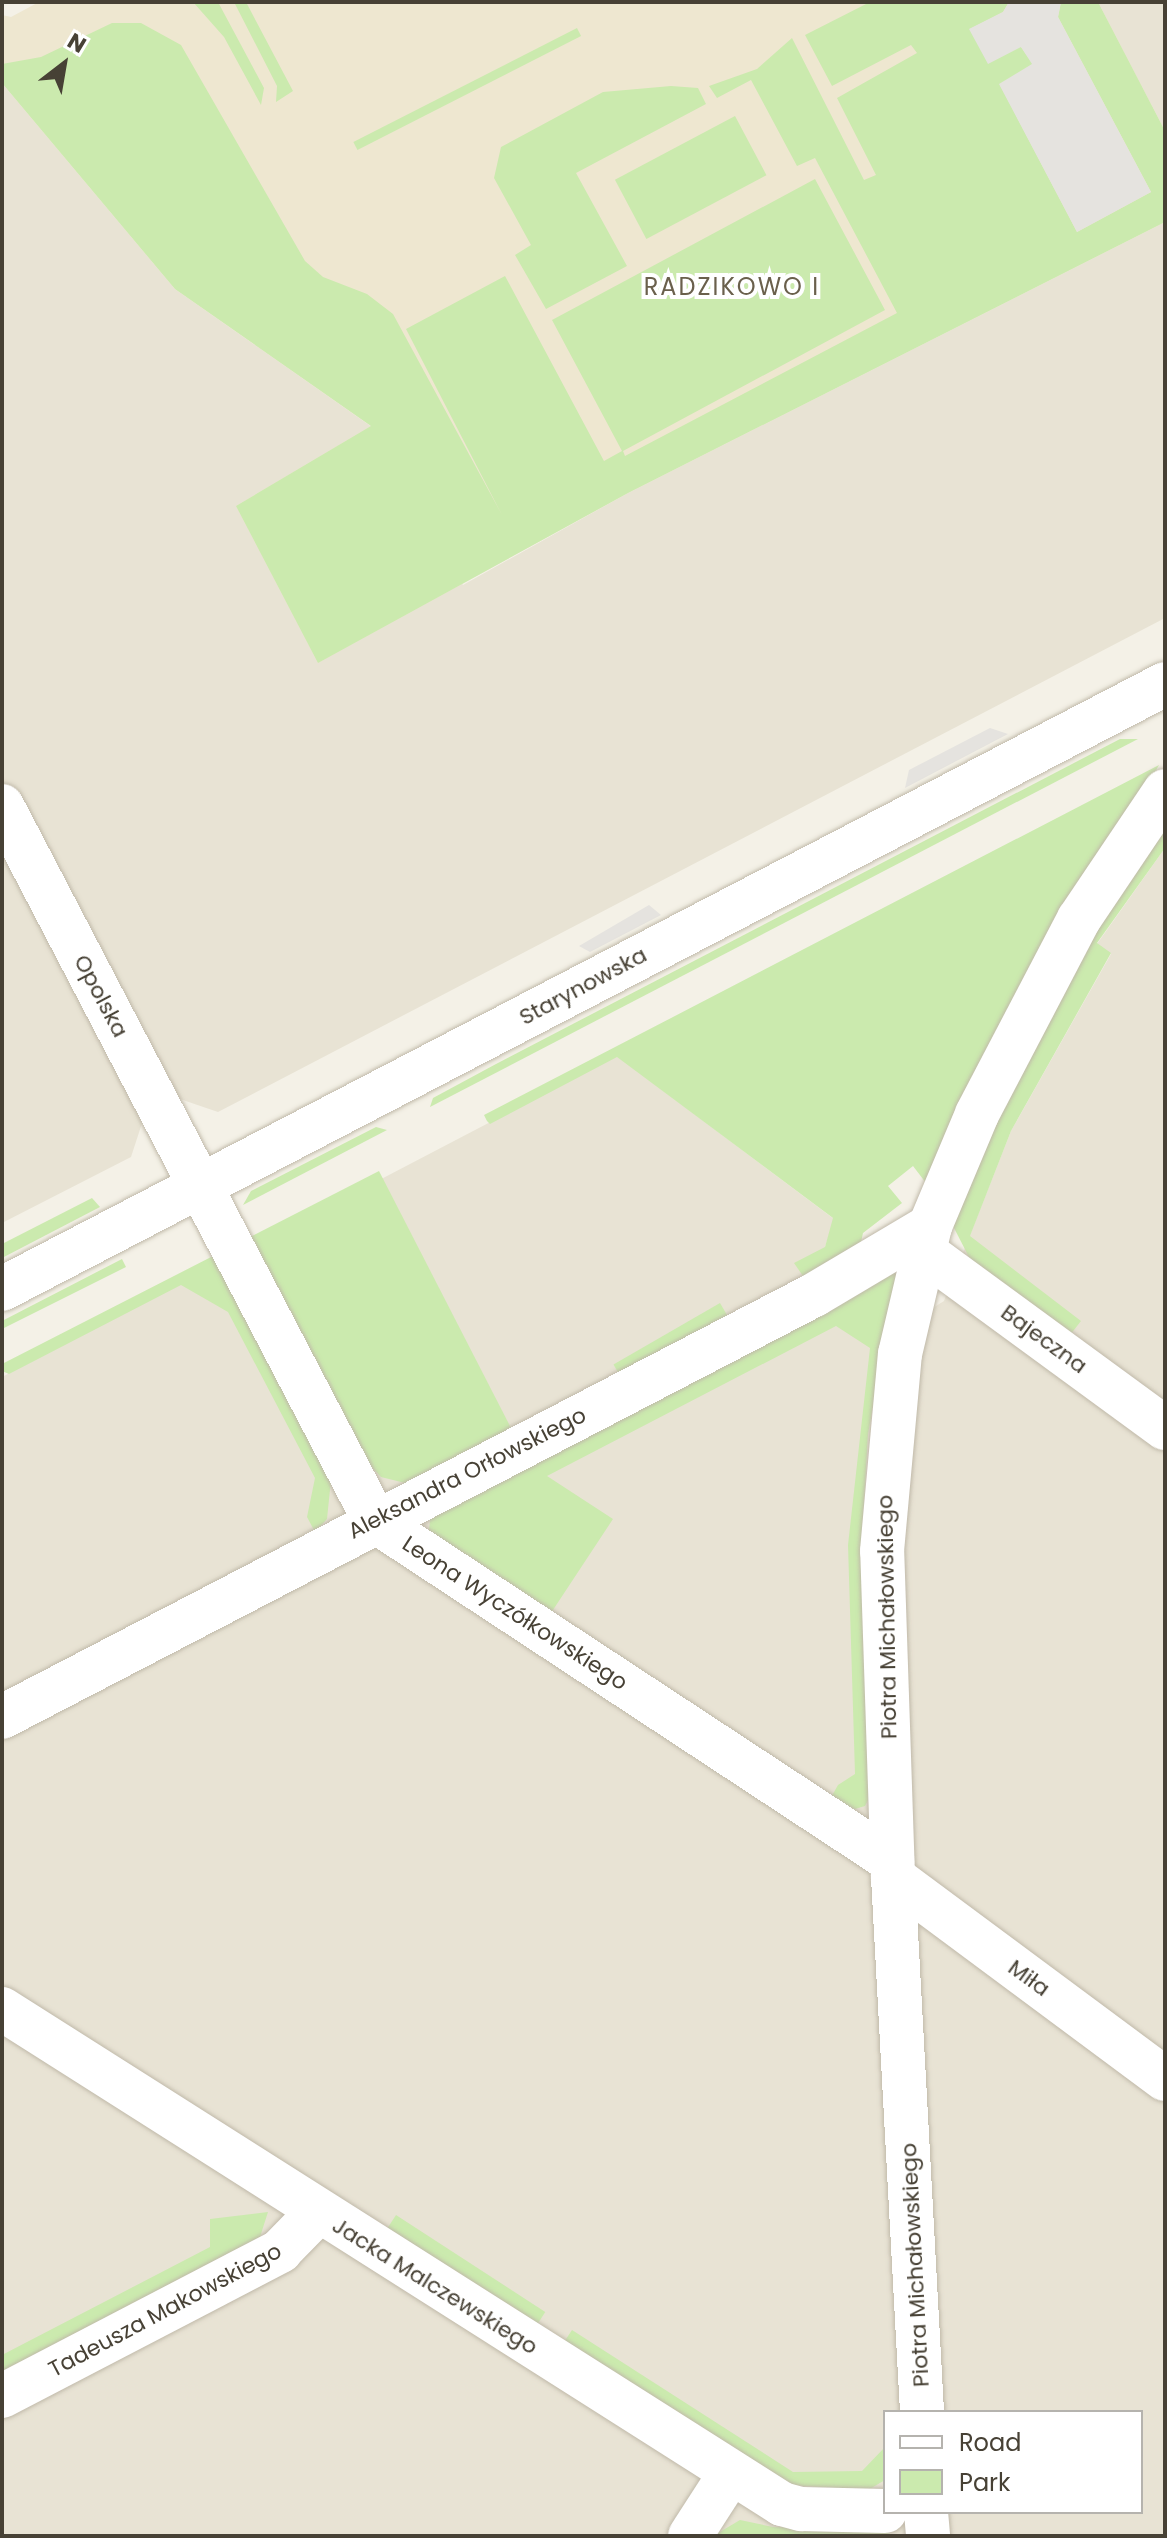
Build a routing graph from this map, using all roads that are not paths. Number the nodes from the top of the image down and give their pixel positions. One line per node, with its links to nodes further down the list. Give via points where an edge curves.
1 (1165, 684): 4 (street, Starynowska)
2 (1165, 791): 5 (street, Piotra Michałowskiego, via 1071,932 977,1114)
3 (2, 806): 4 (street, Opolska)
4 (199, 1186): 6 (street, Starynowska); 8 (street, Leona Wyczółkowskiego)
5 (927, 1238): 7 (street, Bajeczna); 8 (street, Aleksandra Orłowskiego); 10 (street, Piotra Michałowskiego, via 900,1354 884,1522)
6 (2, 1289)
7 (1165, 1428)
8 (375, 1521): 9 (street, Aleksandra Orłowskiego); 10 (street, Leona Wyczółkowskiego)
9 (2, 1717)
10 (892, 1869): 12 (street, Miła); 15 (street, Piotra Michałowskiego)
11 (2, 2009): 13 (street, Jacka Malczewskiego)
12 (1165, 2079)
13 (318, 2212): 14 (street, Tadeusza Makowskiego, via 280,2251); 16 (street, Jacka Malczewskiego)
14 (2, 2396)
15 (922, 2410)
16 (730, 2474): 17 (street, Jacka Malczewskiego, via 801,2509); 19 (street)
17 (883, 2511)
18 (926, 2514): 20 (street)
19 (690, 2536)
20 (928, 2536)

